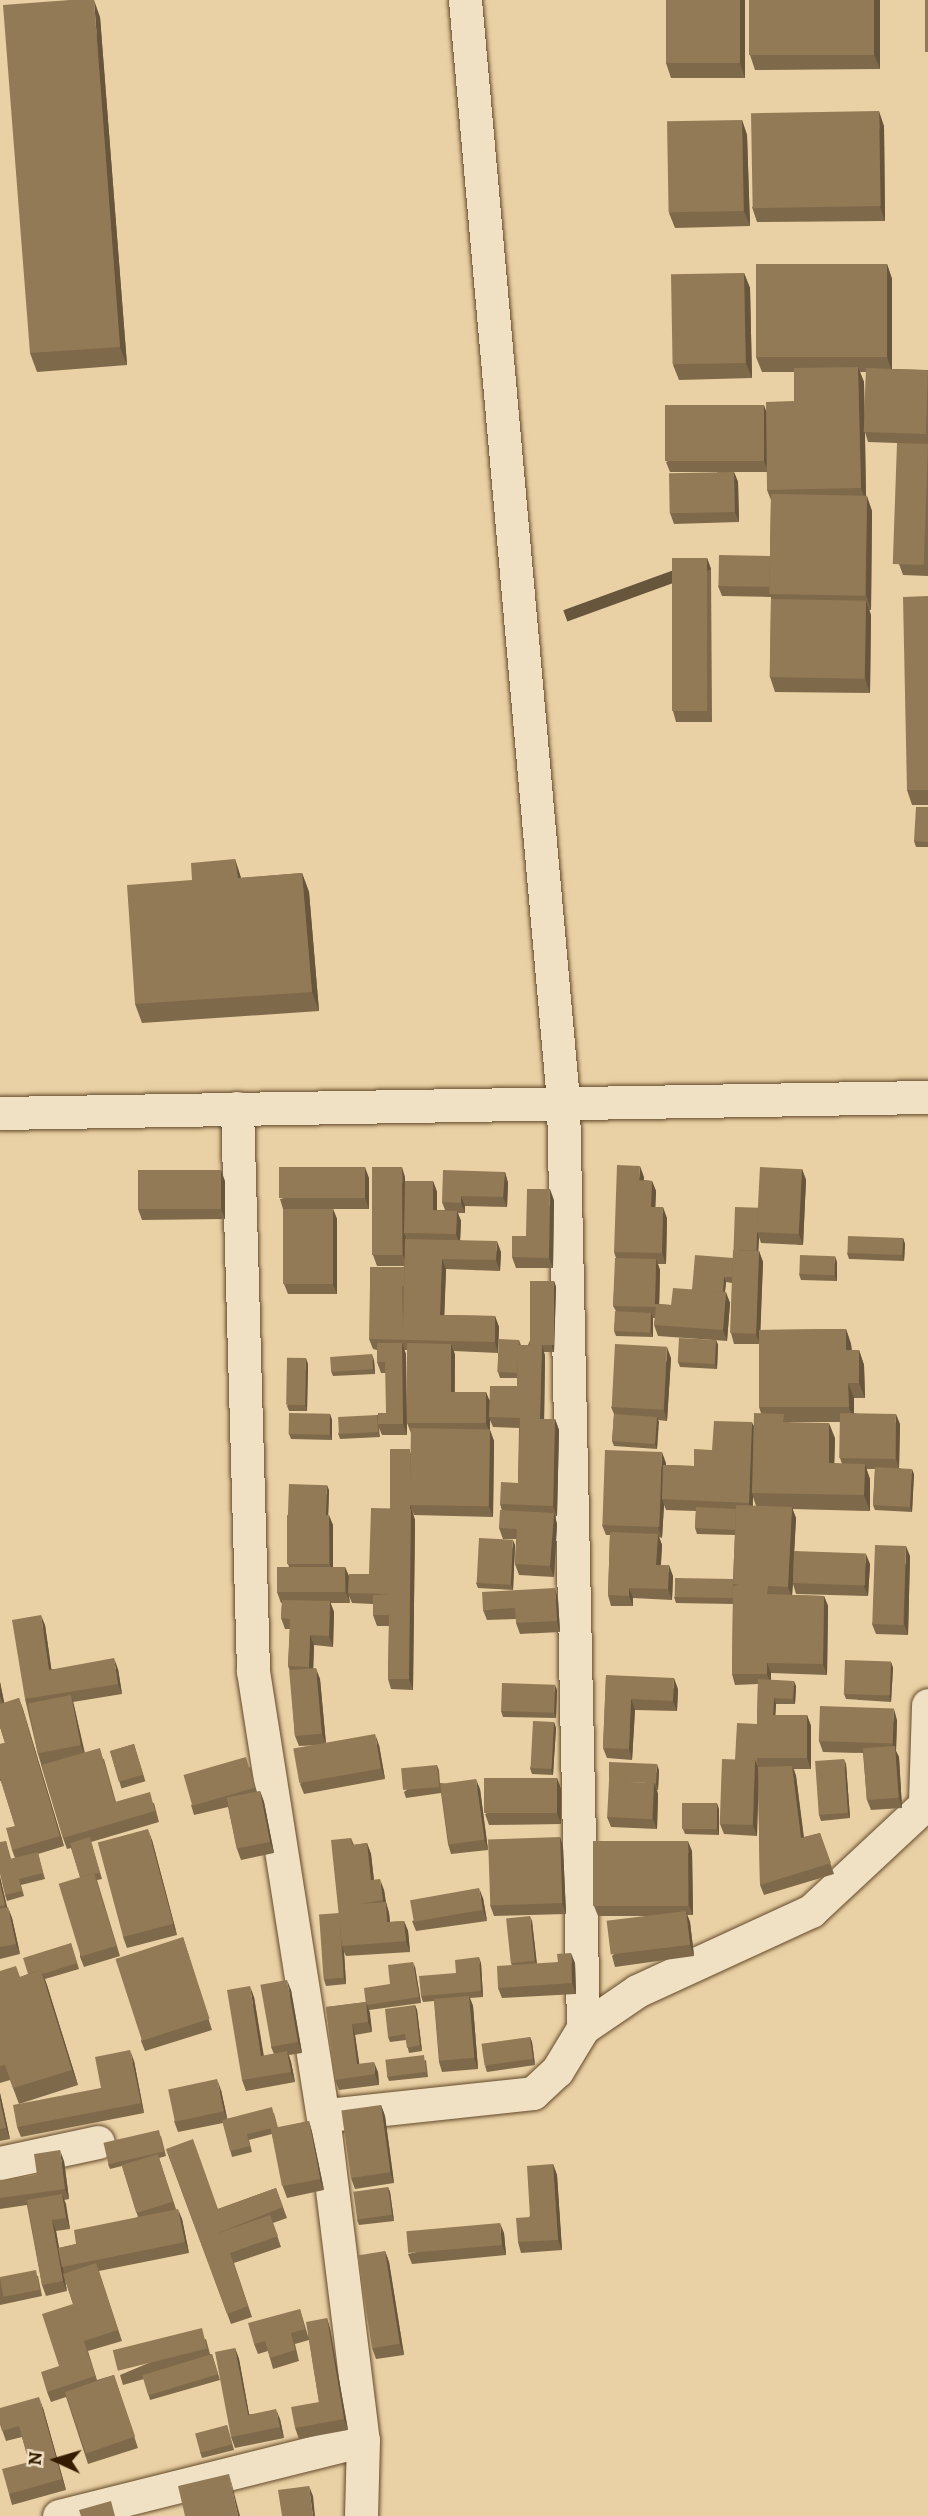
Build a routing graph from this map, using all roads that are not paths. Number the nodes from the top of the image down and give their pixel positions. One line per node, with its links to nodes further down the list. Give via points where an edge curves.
1 (465, 0): 3 (street)
2 (928, 1097): 3 (street)
3 (563, 1101): 4 (street); 8 (street)
4 (237, 1108): 5 (street); 9 (street, via 253,1671)
5 (0, 1113)
6 (928, 1705): 7 (street)
7 (927, 1802): 8 (street, via 811,1911 638,1991)
8 (583, 2028): 9 (street, via 557,2071 533,2093)
9 (323, 2116): 12 (street)
10 (97, 2142): 11 (street)
11 (0, 2163)
12 (363, 2440): 13 (street); 14 (street)
13 (59, 2516)
14 (361, 2516)

